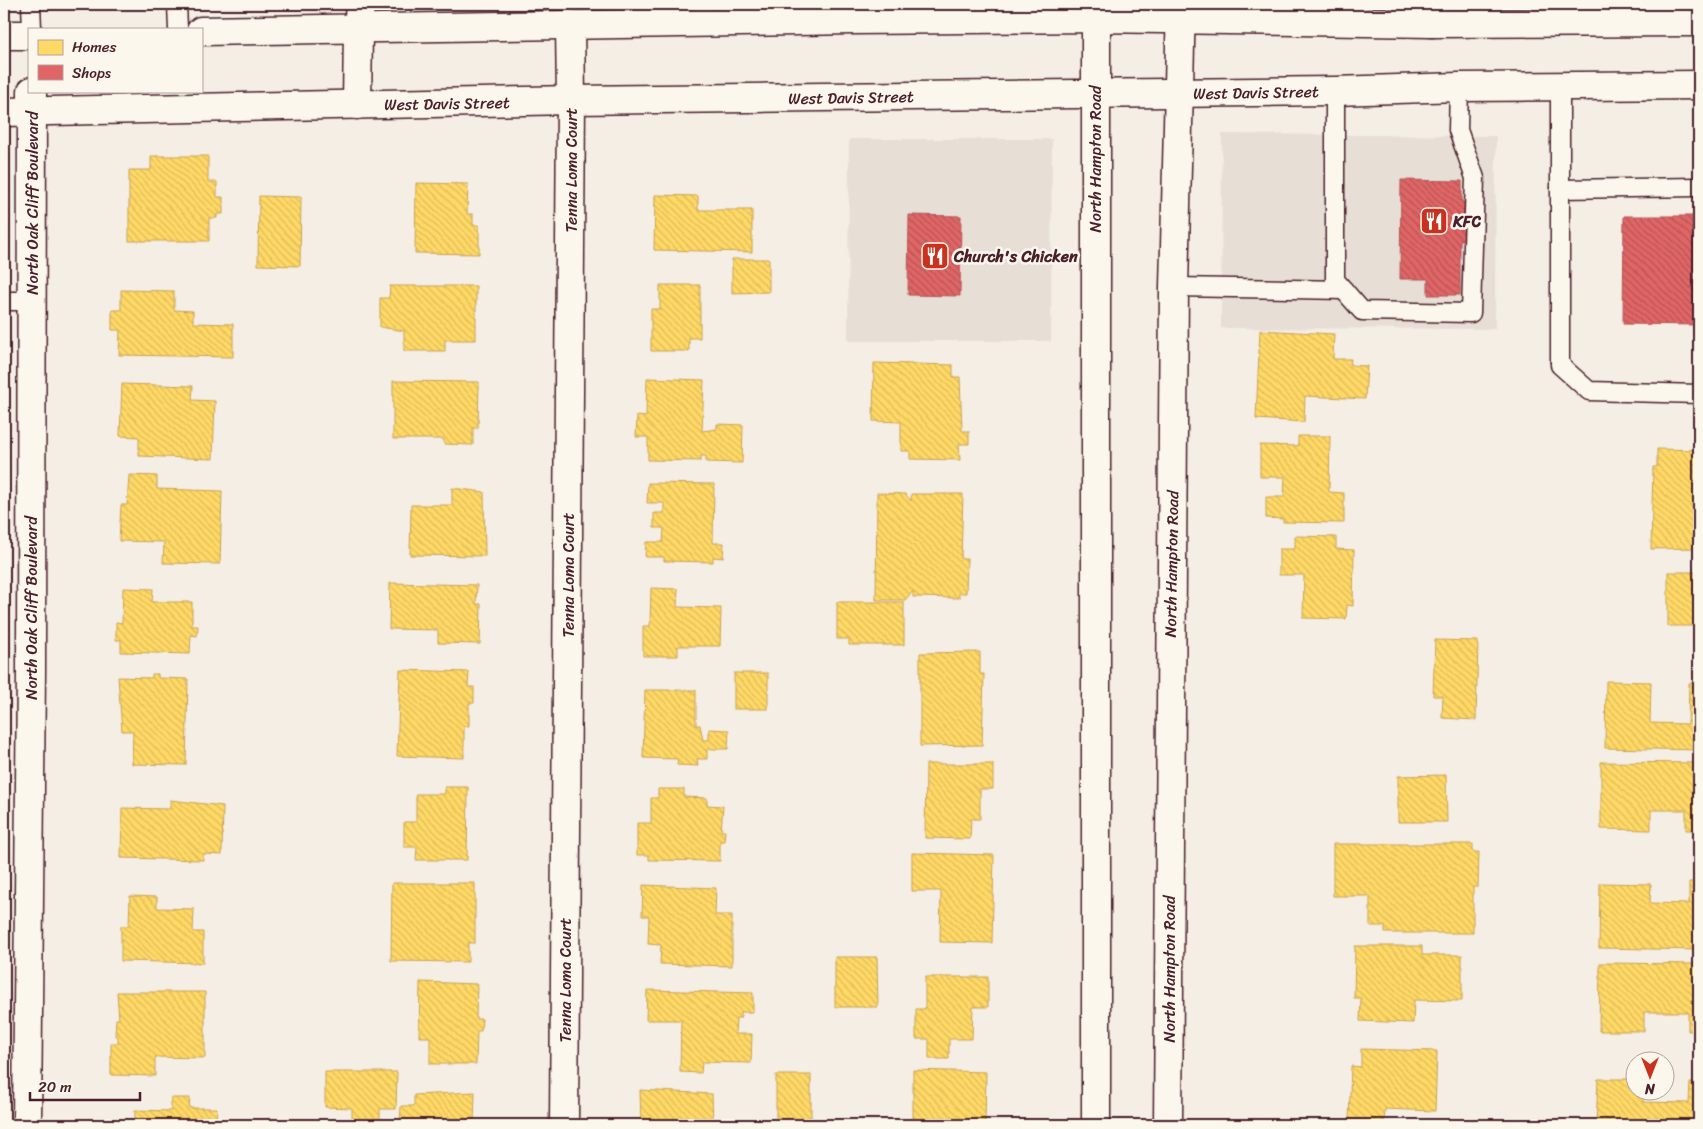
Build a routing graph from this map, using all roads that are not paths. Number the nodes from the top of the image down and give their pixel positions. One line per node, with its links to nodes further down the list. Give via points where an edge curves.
1 (31, 4): 12 (lane)
2 (178, 4): 13 (lane)
3 (1095, 11): 4 (main road); 5 (main road); 22 (main road, North Hampton Road)
4 (853, 12): 6 (main road)
5 (1181, 12): 7 (main road); 21 (main road, North Hampton Road)
6 (702, 13): 11 (main road)
7 (1344, 13): 8 (main road)
8 (1432, 14): 10 (main road)
9 (359, 17): 11 (main road); 14 (main road); 25 (main road)
10 (1699, 22)
11 (570, 24): 23 (main road, Tenna Loma Court)
12 (32, 28)
13 (178, 28)
14 (202, 31)
15 (4, 35): 16 (main road)
16 (28, 35)
17 (1699, 85): 18 (main road, West Davis Street)
18 (1560, 86): 19 (main road, West Davis Street); 28 (lane)
19 (1459, 87): 20 (main road, West Davis Street); 30 (lane, via 1458,130 1475,178 1470,313 1362,311)
20 (1335, 91): 21 (main road, West Davis Street); 30 (lane, via 1335,280)
21 (1179, 93): 22 (main road, West Davis Street); 29 (main road, North Hampton Road)
22 (1095, 94): 23 (main road, West Davis Street); 36 (main road, North Hampton Road)
23 (571, 100): 25 (main road, West Davis Street); 35 (main road, Tenna Loma Court)
24 (32, 102): 25 (main road, West Davis Street); 26 (main road, West Davis Street); 32 (main road, North Oak Cliff Boulevard)
25 (358, 105)
26 (4, 112)
27 (1699, 187): 28 (lane)
28 (1560, 189): 33 (lane, via 1560,365 1589,391)
29 (1174, 287): 30 (lane); 37 (main road, North Hampton Road)
30 (1344, 290)
31 (4, 301): 32 (lane)
32 (32, 301): 34 (main road, North Oak Cliff Boulevard)
33 (1699, 394)
34 (27, 1125)
35 (564, 1125)
36 (1096, 1125)
37 (1168, 1125)

